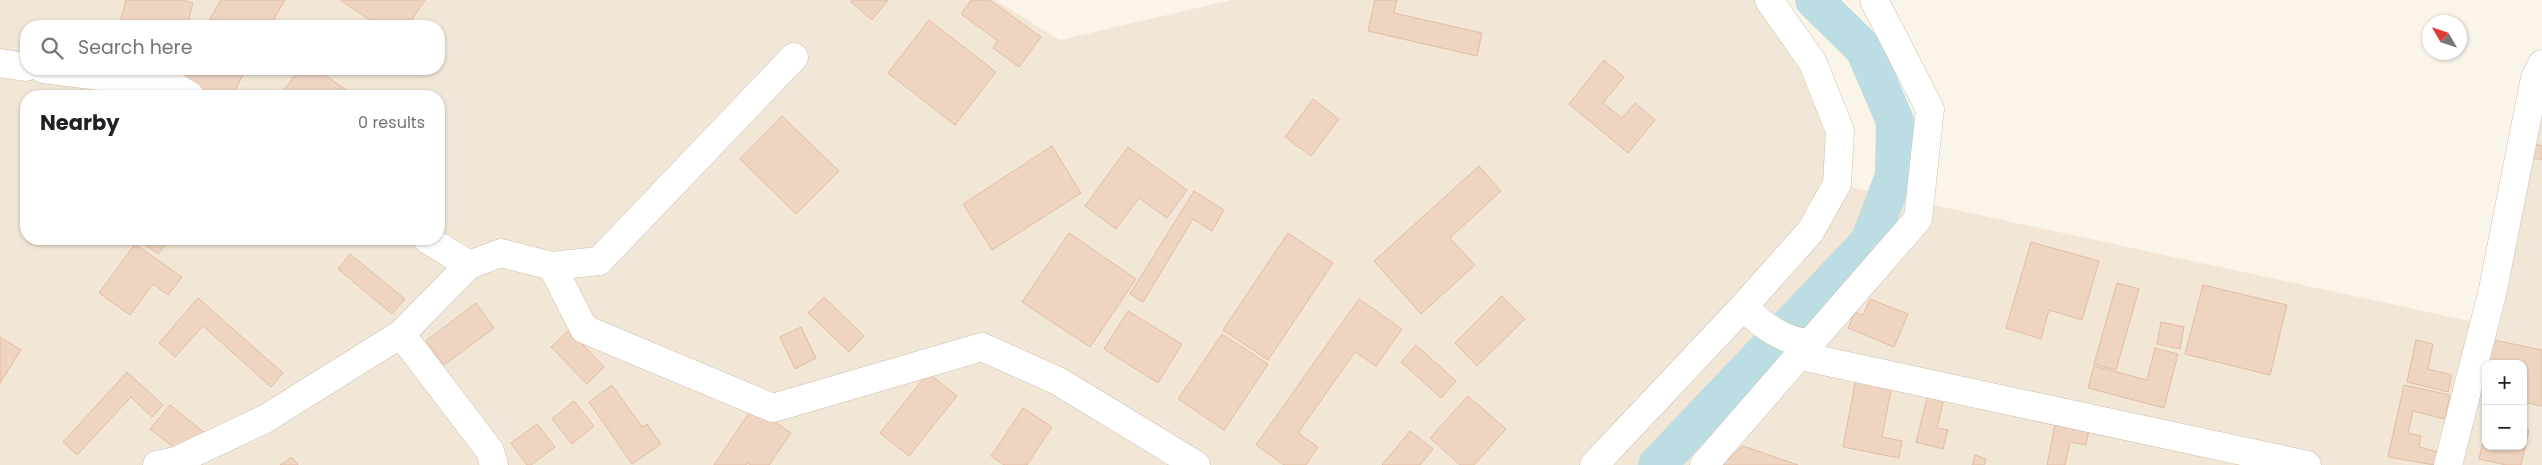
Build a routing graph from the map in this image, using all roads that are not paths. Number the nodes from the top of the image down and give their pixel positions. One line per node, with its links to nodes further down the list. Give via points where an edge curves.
1 (1769, 0): 12 (street, via 1813,63 1840,131 1837,184 1810,232)
2 (1874, 0): 14 (street, via 1930,109 1918,219)
3 (794, 57): 11 (street, via 599,261)
4 (0, 63): 6 (street)
5 (2542, 64): 21 (street, via 2535,78 2492,294)
6 (20, 65)
7 (91, 75): 8 (street, via 172,85)
8 (180, 90)
9 (437, 245): 10 (street)
10 (469, 265): 11 (street, via 501,253); 13 (street)
11 (552, 266): 17 (street, via 584,329 773,408 982,347 1058,381)
12 (1743, 307): 14 (street, via 1763,326); 18 (street)
13 (401, 334): 15 (street, via 264,419 176,461); 16 (street, via 490,451)
14 (1799, 342): 19 (street); 20 (street, via 1810,358)
15 (157, 465)
16 (494, 465)
17 (1196, 465)
18 (1594, 465)
19 (1704, 465)
20 (2307, 465)
21 (2448, 465)

